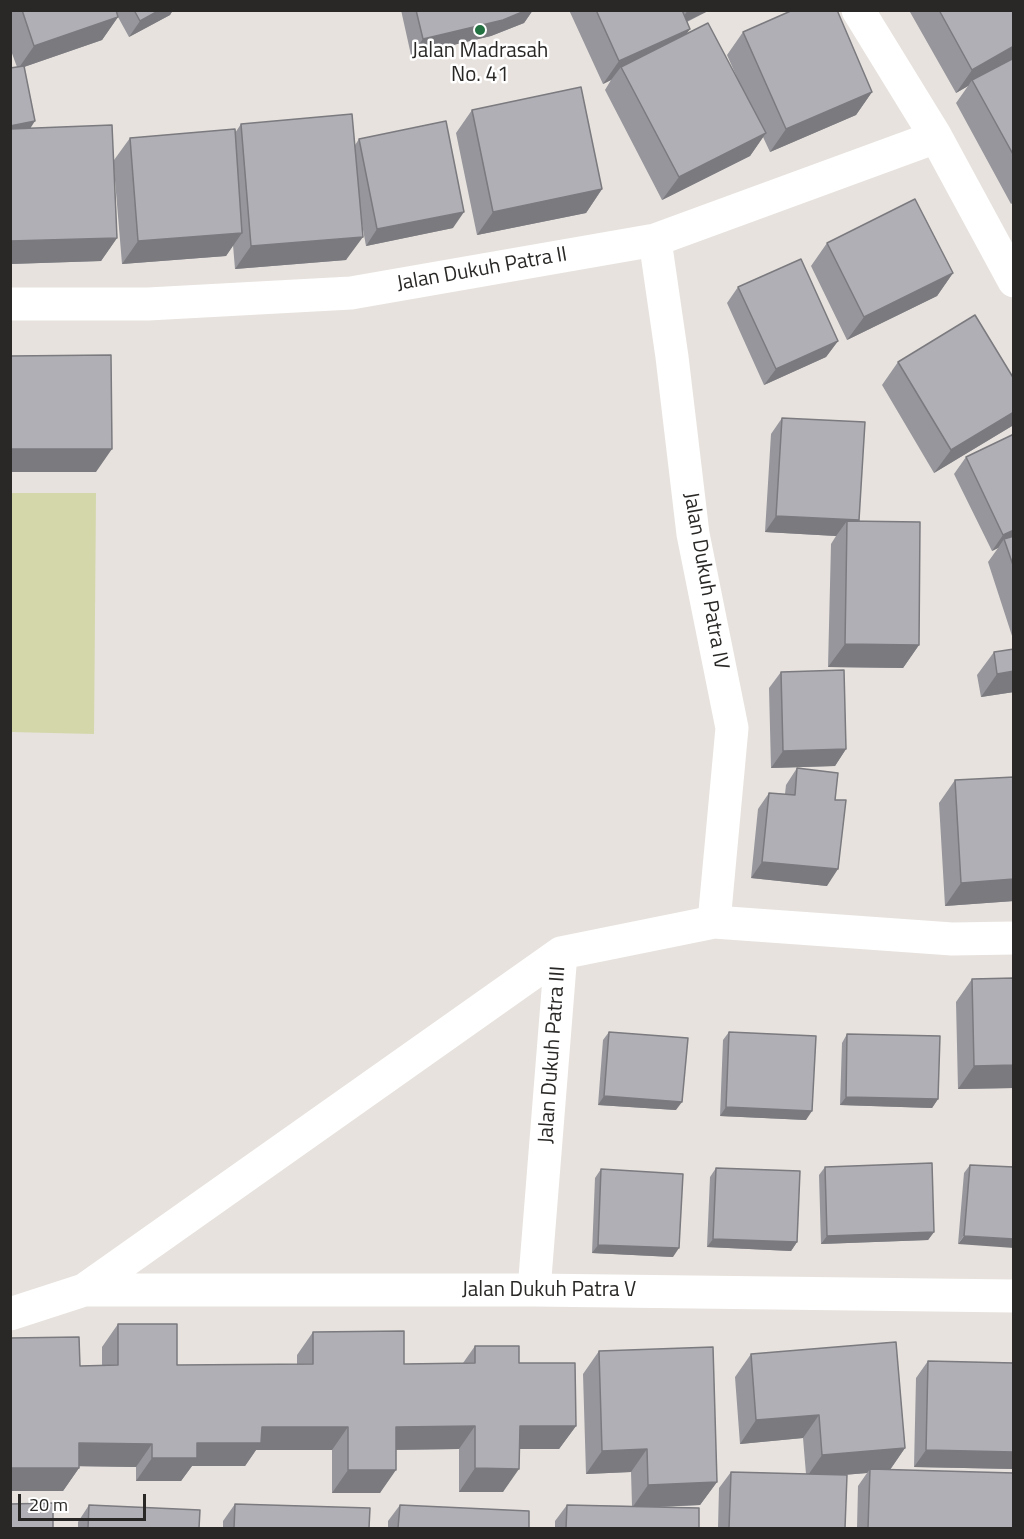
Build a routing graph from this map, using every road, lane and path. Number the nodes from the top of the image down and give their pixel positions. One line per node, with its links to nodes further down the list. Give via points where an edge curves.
1 (858, 10): 2 (street)
2 (936, 137): 3 (street, Jalan Dukuh Patra II); 4 (street)
3 (655, 240): 5 (street, Jalan Dukuh Patra II, via 351,293 148,304); 6 (street, Jalan Dukuh Patra IV, via 693,534 732,728)
4 (1014, 281)
5 (10, 304)
6 (714, 922): 7 (street, Jalan Dukuh Patra III, via 952,939); 8 (street, Jalan Dukuh Patra III)
7 (1014, 938)
8 (561, 953): 9 (street); 10 (street, Jalan Dukuh Patra III)
9 (84, 1290): 10 (street, Jalan Dukuh Patra V); 12 (street)
10 (534, 1290): 11 (street, Jalan Dukuh Patra V)
11 (1014, 1296)
12 (10, 1314)

